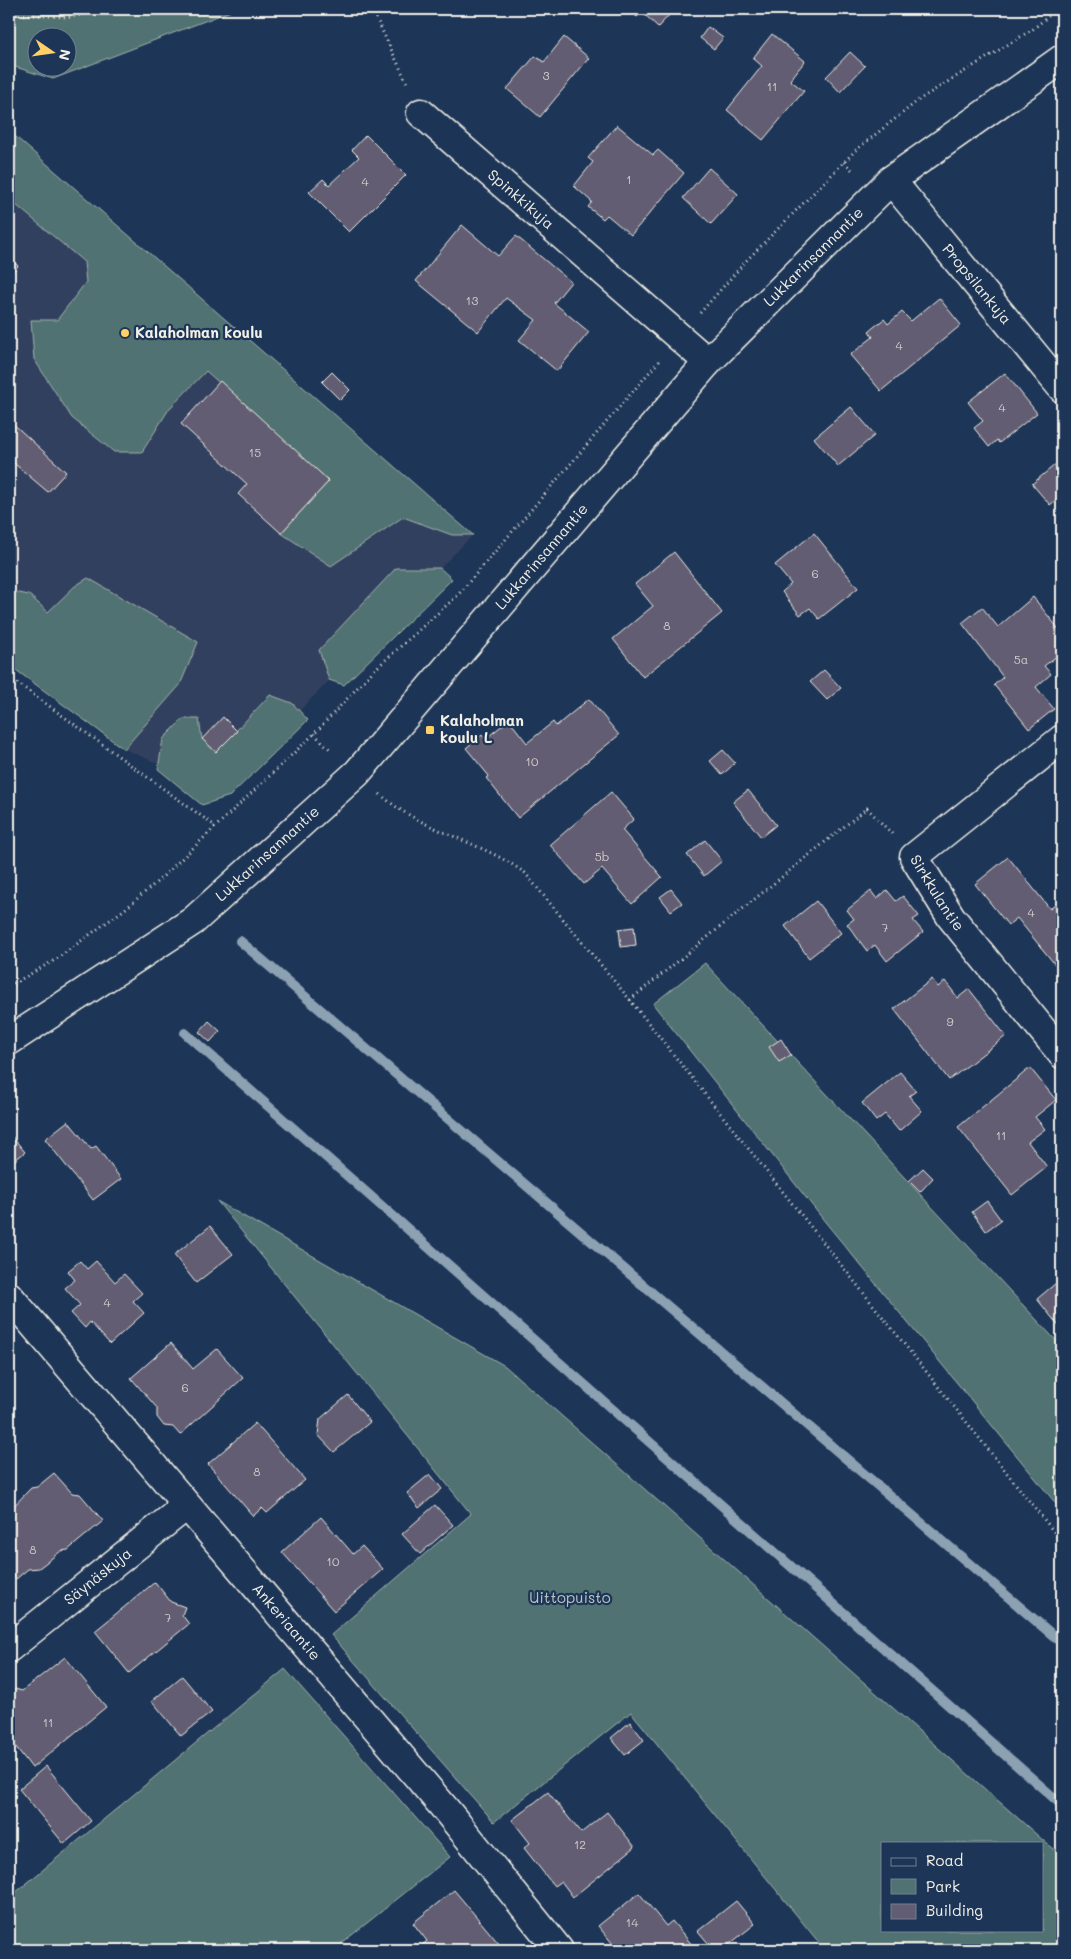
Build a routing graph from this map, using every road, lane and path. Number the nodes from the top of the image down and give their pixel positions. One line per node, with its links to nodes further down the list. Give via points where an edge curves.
1 (117, 9): 4 (path, via 70,17)
2 (372, 9): 6 (path)
3 (1057, 9): 8 (path, via 1033,29 920,99 856,150 747,260)
4 (9, 14)
5 (1062, 59): 7 (street, Lukkarinsannantie)
6 (422, 113): 8 (street, Spinkkikuja)
7 (892, 180): 9 (street, Lukkarinsannantie); 10 (street, Propsilankuja)
8 (680, 337): 9 (street, Spinkkikuja); 12 (path, via 458,596 373,672)
9 (708, 362): 14 (street, Lukkarinsannantie)
10 (1062, 388)
11 (9, 677): 15 (path)
12 (314, 734): 14 (path); 15 (path)
13 (1062, 739): 16 (street, Sirkkulantie)
14 (357, 773): 18 (path, via 392,805 416,820 506,859 524,873); 19 (street, Lukkarinsannantie, via 193,921)
15 (215, 826): 17 (path, via 125,909 54,960)
16 (914, 857): 18 (path, via 868,808); 20 (street, Sirkkulantie, via 951,918)
17 (9, 986)
18 (630, 1000): 23 (path)
19 (9, 1040)
20 (1062, 1054)
21 (9, 1296): 22 (street, Ankeriaantie)
22 (186, 1506): 24 (street, Säynäskuja); 25 (street, Ankeriaantie, via 447,1810)
23 (1062, 1542)
24 (9, 1648)
25 (559, 1950)

